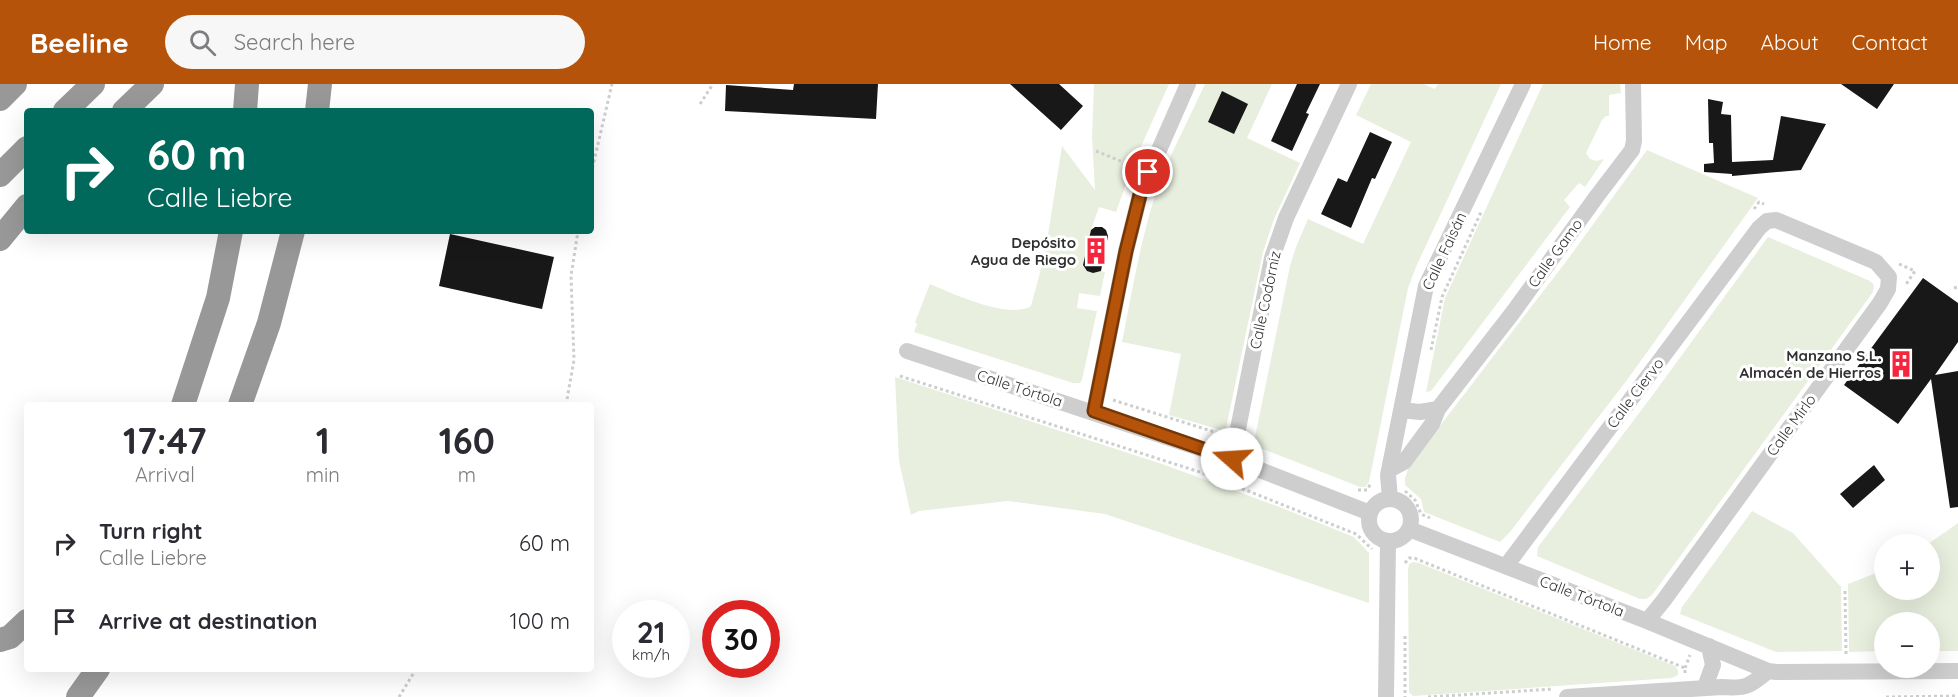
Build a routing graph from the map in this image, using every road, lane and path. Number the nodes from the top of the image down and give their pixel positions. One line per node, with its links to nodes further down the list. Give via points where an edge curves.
1 (15, 84): 12 (highway)
2 (93, 84): 14 (highway)
3 (152, 84): 15 (highway)
4 (247, 84): 16 (highway)
5 (320, 84): 17 (highway)
6 (612, 84): 20 (path)
7 (713, 84): 13 (path)
8 (1188, 84): 21 (street)
9 (1349, 84): 44 (street, Calle Codorniz, via 1286,218 1272,258)
10 (1523, 84): 41 (street, Calle Faisán, via 1426,286)
11 (1633, 84): 40 (street, Calle Gamo, via 1634,146)
12 (0, 99)
13 (700, 104)
14 (68, 108)
15 (127, 108)
16 (245, 108)
17 (317, 108)
18 (24, 151): 22 (highway)
19 (1096, 151): 21 (path)
20 (594, 161)
21 (1139, 171): 42 (street, via 1141,191)
22 (0, 175)
23 (1483, 209): 34 (path, via 1442,297)
24 (24, 210): 30 (highway)
25 (1753, 210): 26 (path, via 1759,202)
26 (1768, 214): 53 (street, Calle Ciervo); 55 (street, Calle Mirlo, via 1876,262 1889,277 1888,289)
27 (230, 234): 37 (highway, via 218,298)
28 (292, 234): 38 (highway, via 269,323)
29 (578, 234): 39 (path, via 571,276 574,360)
30 (0, 239)
31 (1894, 262): 32 (path, via 1915,271)
32 (1902, 289)
33 (907, 351): 42 (street, Calle Tórtola)
34 (1431, 352)
35 (900, 376): 51 (path, via 1203,473 1356,534)
36 (1109, 398): 43 (path)
37 (184, 402)
38 (241, 402)
39 (567, 402)
40 (1438, 409): 41 (street); 45 (street, Calle Gamo, via 1432,424 1404,462)
41 (1401, 410): 45 (street, Calle Faisán)
42 (1094, 411): 44 (street, Calle Tórtola)
43 (1215, 433)
44 (1232, 459): 47 (street, Calle Tórtola)
45 (1389, 470): 46 (street, Calle Faisán)
46 (1396, 494): 47 (street, via 1374,506); 48 (path, via 1415,500 1421,514); 49 (street, via 1409,512)
47 (1370, 513): 50 (street, via 1372,531)
48 (1437, 521)
49 (1408, 529): 50 (street, via 1396,540); 53 (street, Calle Tórtola)
50 (1388, 541): 71 (street)
51 (1374, 551)
52 (1404, 565): 65 (path, via 1414,558 1685,668)
53 (1506, 566): 55 (street, Calle Tórtola)
54 (1845, 591): 60 (path, via 1846,655)
55 (1647, 621): 59 (street, Calle Tórtola)
56 (24, 624): 58 (highway)
57 (1405, 625): 72 (path)
58 (0, 640)
59 (1708, 646): 61 (street, Calle Tórtola); 66 (street)
60 (1856, 654)
61 (1761, 668): 62 (street, via 1776,672); 66 (street, via 1753,684 1741,689)
62 (1958, 671)
63 (96, 672): 69 (highway)
64 (414, 672): 70 (path)
65 (1683, 680)
66 (1714, 687): 67 (street)
67 (1561, 693): 73 (path)
68 (1958, 696): 74 (path)
69 (78, 697)
70 (399, 697)
71 (1386, 697)
72 (1405, 697)
73 (1428, 697)
74 (1886, 697)

